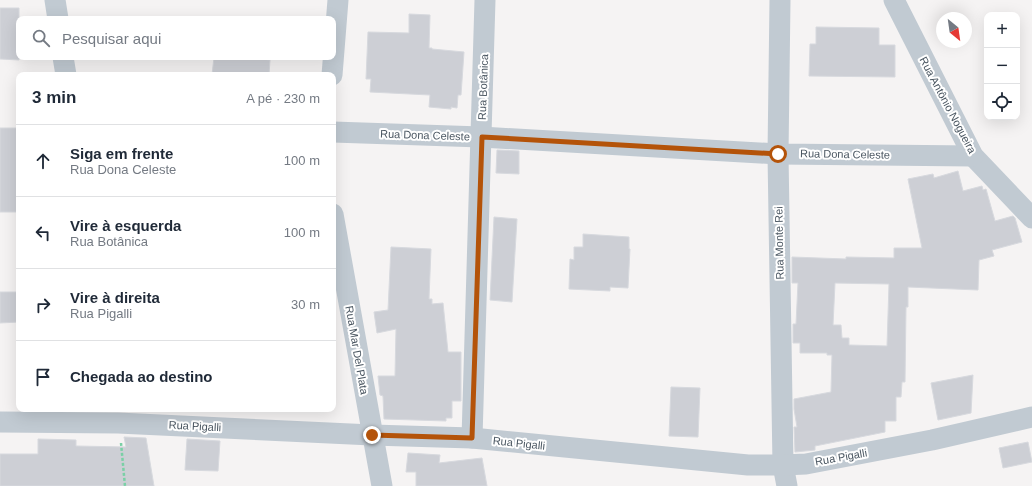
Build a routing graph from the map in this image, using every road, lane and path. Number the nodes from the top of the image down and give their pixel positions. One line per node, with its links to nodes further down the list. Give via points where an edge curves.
1 (55, 0): 6 (street)
2 (338, 0): 7 (street)
3 (486, 0): 13 (street, Rua Botânica)
4 (780, 0): 14 (street, Rua Monte Rei)
5 (894, 0): 15 (street, Rua Antônio Nogueira)
6 (58, 16)
7 (336, 25)
8 (64, 60): 10 (street)
9 (333, 60): 11 (street)
10 (66, 72)
11 (332, 72)
12 (336, 132): 13 (street, Rua Dona Celeste)
13 (482, 137): 14 (street, Rua Dona Celeste); 22 (street, Rua Botânica)
14 (778, 154): 15 (street, Rua Dona Celeste); 23 (street, Rua Monte Rei)
15 (973, 156): 16 (street, Rua Antônio Nogueira)
16 (1032, 218)
17 (336, 231): 21 (street, Rua Mar Del Plata)
18 (118, 416): 20 (street, Rua Pigalli); 21 (street, Rua Pigalli); 24 (path)
19 (1032, 418): 23 (street, Rua Pigalli, via 806,464)
20 (0, 422)
21 (372, 435): 22 (street, Rua Pigalli); 25 (street, Rua Mar Del Plata)
22 (472, 438): 23 (street, Rua Pigalli, via 748,465)
23 (783, 465): 26 (street, Rua Monte Rei)
24 (125, 486)
25 (382, 486)
26 (787, 486)

